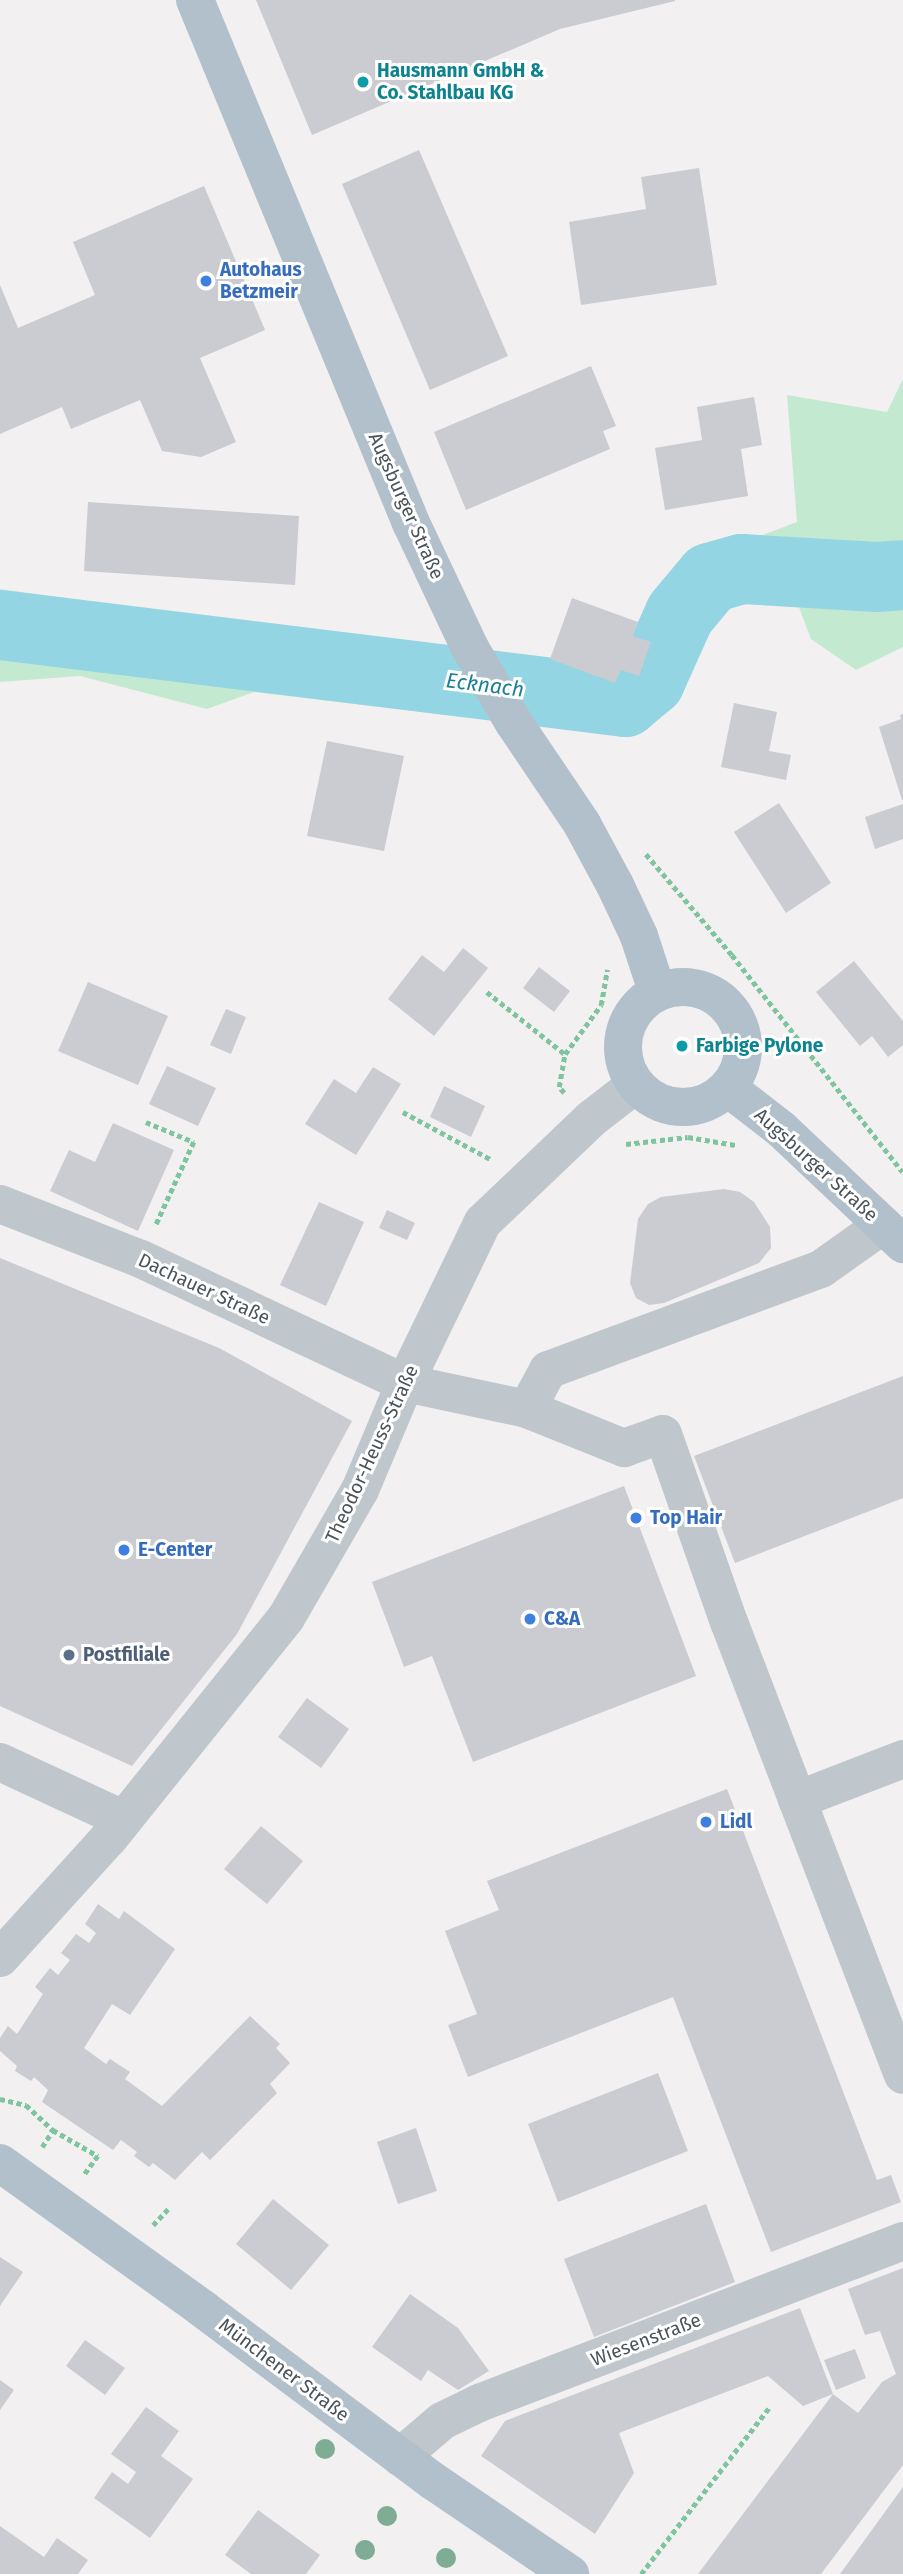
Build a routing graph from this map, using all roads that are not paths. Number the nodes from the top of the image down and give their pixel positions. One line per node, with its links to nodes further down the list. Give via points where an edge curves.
1 (195, 0): 2 (main road, Augsburger Straße, via 411,523 470,648 608,873 639,936)
2 (657, 990): 3 (main road, via 630,1017 622,1038 623,1060); 4 (main road, via 696,987 719,997 735,1015 743,1057)
3 (635, 1084): 4 (main road, via 646,1096 670,1106 695,1107); 7 (street, Theodor-Heuss-Straße, via 527,1178 478,1231)
4 (727, 1088): 6 (main road, Augsburger Straße, via 781,1129)
5 (0, 1204): 7 (street, Dachauer Straße, via 141,1259)
6 (893, 1234): 8 (street, via 821,1269 548,1370)
7 (405, 1383): 8 (street, Dachauer Straße); 12 (street, Theodor-Heuss-Straße, via 360,1490 286,1618)
8 (527, 1409): 11 (street, Dachauer Straße, via 624,1448 663,1434)
9 (903, 1759): 11 (street)
10 (0, 1762): 12 (street)
11 (797, 1800): 14 (street)
12 (110, 1813): 13 (street, Theodor-Heuss-Straße)
13 (0, 1958)
14 (903, 2075)
15 (0, 2163): 17 (main road, Münchener Straße)
16 (903, 2241): 17 (street, Wiesenstraße, via 479,2403 442,2421)
17 (400, 2457): 18 (main road, Münchener Straße)
18 (570, 2574)

